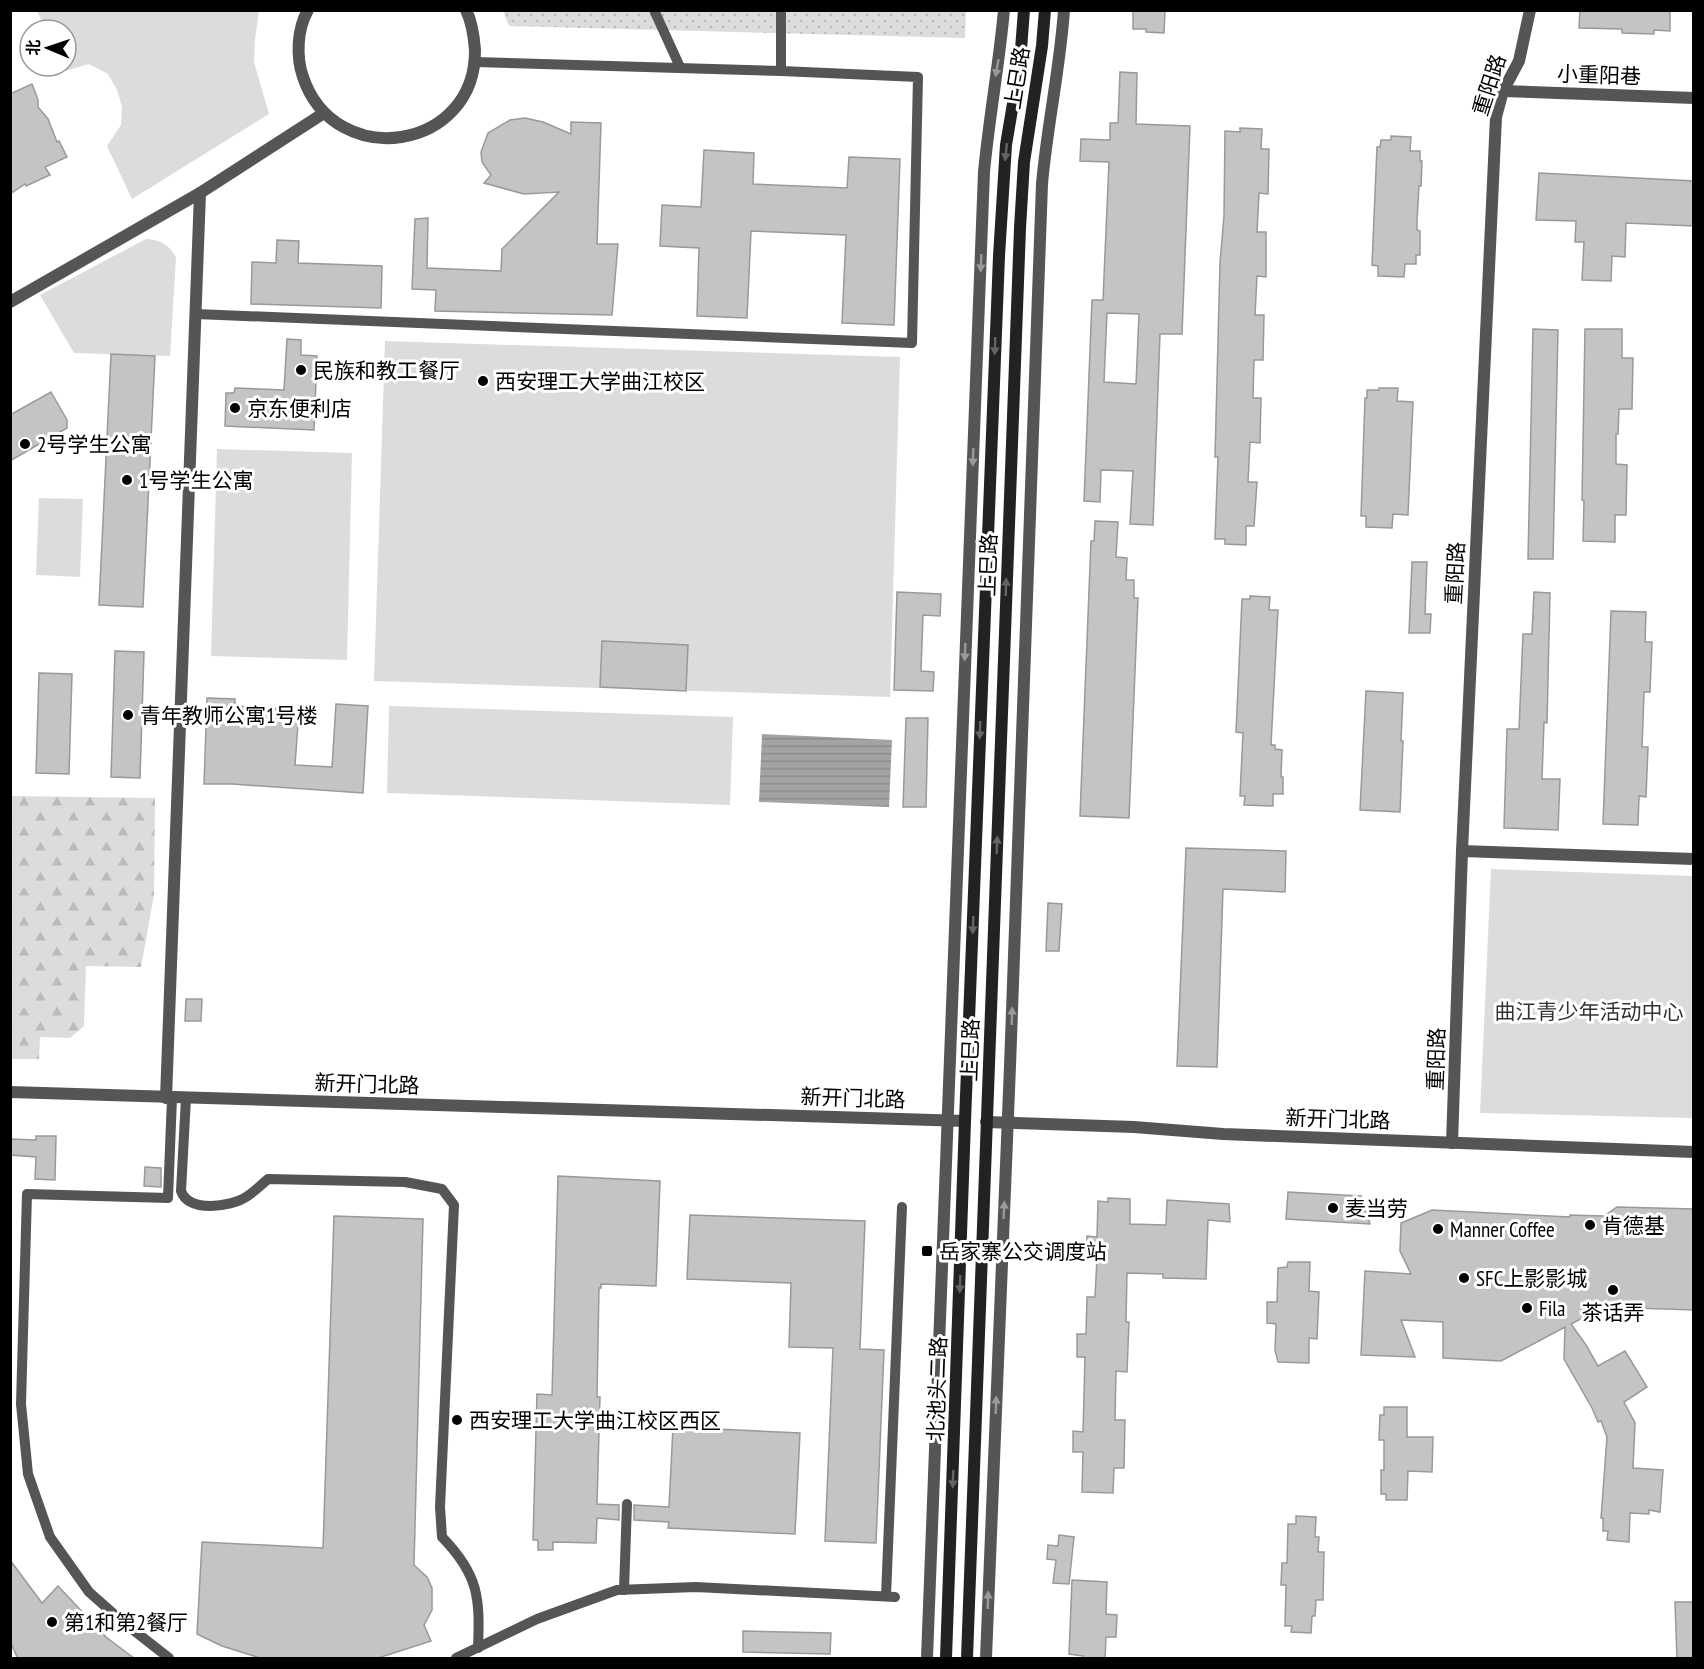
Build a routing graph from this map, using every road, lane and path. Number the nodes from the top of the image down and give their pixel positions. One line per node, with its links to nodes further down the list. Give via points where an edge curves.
1 (308, 10): 15 (street, via 299,40 300,66 308,92)
2 (466, 10): 10 (street, via 474,37)
3 (654, 10): 11 (lane)
4 (781, 10): 12 (lane)
5 (1004, 10): 24 (street, one-way to 24, via 984,172)
6 (1024, 10): 25 (main road, 上巳路, one-way to 25, via 1002,190)
7 (1045, 10): 26 (main road, 上巳路, one-way to 7, via 1020,217)
8 (1064, 10): 27 (street, one-way to 8, via 1042,184)
9 (1530, 10): 13 (street, 重阳路, via 1519,61)
10 (475, 62): 11 (lane); 15 (street, via 467,89 451,112 428,130 411,136 373,139 346,130)
11 (680, 68): 12 (lane)
12 (781, 71): 18 (lane, via 918,77 912,343)
13 (1503, 91): 14 (street, 小重阳巷); 19 (street, 重阳路, via 1496,117)
14 (1694, 98)
15 (324, 113): 16 (street)
16 (200, 193): 17 (street); 18 (street)
17 (10, 303)
18 (196, 314): 22 (street)
19 (1462, 851): 20 (street); 28 (street, 重阳路)
20 (1694, 859)
21 (10, 1092): 22 (street, 新开门北路)
22 (169, 1098): 23 (street, 新开门北路); 34 (lane, via 168,1198 27,1194 21,1404 28,1474 50,1537 89,1592)
23 (186, 1098): 24 (street, 新开门北路); 33 (lane, via 181,1191 190,1201 206,1205 235,1203 268,1179 309,1179 405,1182 442,1189 454,1205 441,1537 458,1554 472,1580 479,1607)
24 (947, 1120): 25 (street, 新开门北路); 36 (street)
25 (965, 1121): 26 (main road, 新开门北路); 37 (main road, 北池头二路, one-way to 37)
26 (986, 1122): 27 (street, 新开门北路); 38 (main road, 北池头二路)
27 (1008, 1123): 28 (street, 新开门北路); 39 (street, one-way to 27)
28 (1452, 1143): 29 (street, 新开门北路)
29 (1694, 1152)
30 (902, 1207): 32 (lane, via 890,1597 696,1587)
31 (627, 1504): 32 (lane)
32 (624, 1590): 33 (lane, via 537,1619)
33 (478, 1648): 35 (lane)
34 (169, 1659)
35 (456, 1659)
36 (927, 1659)
37 (946, 1659)
38 (967, 1659)
39 (986, 1659)

